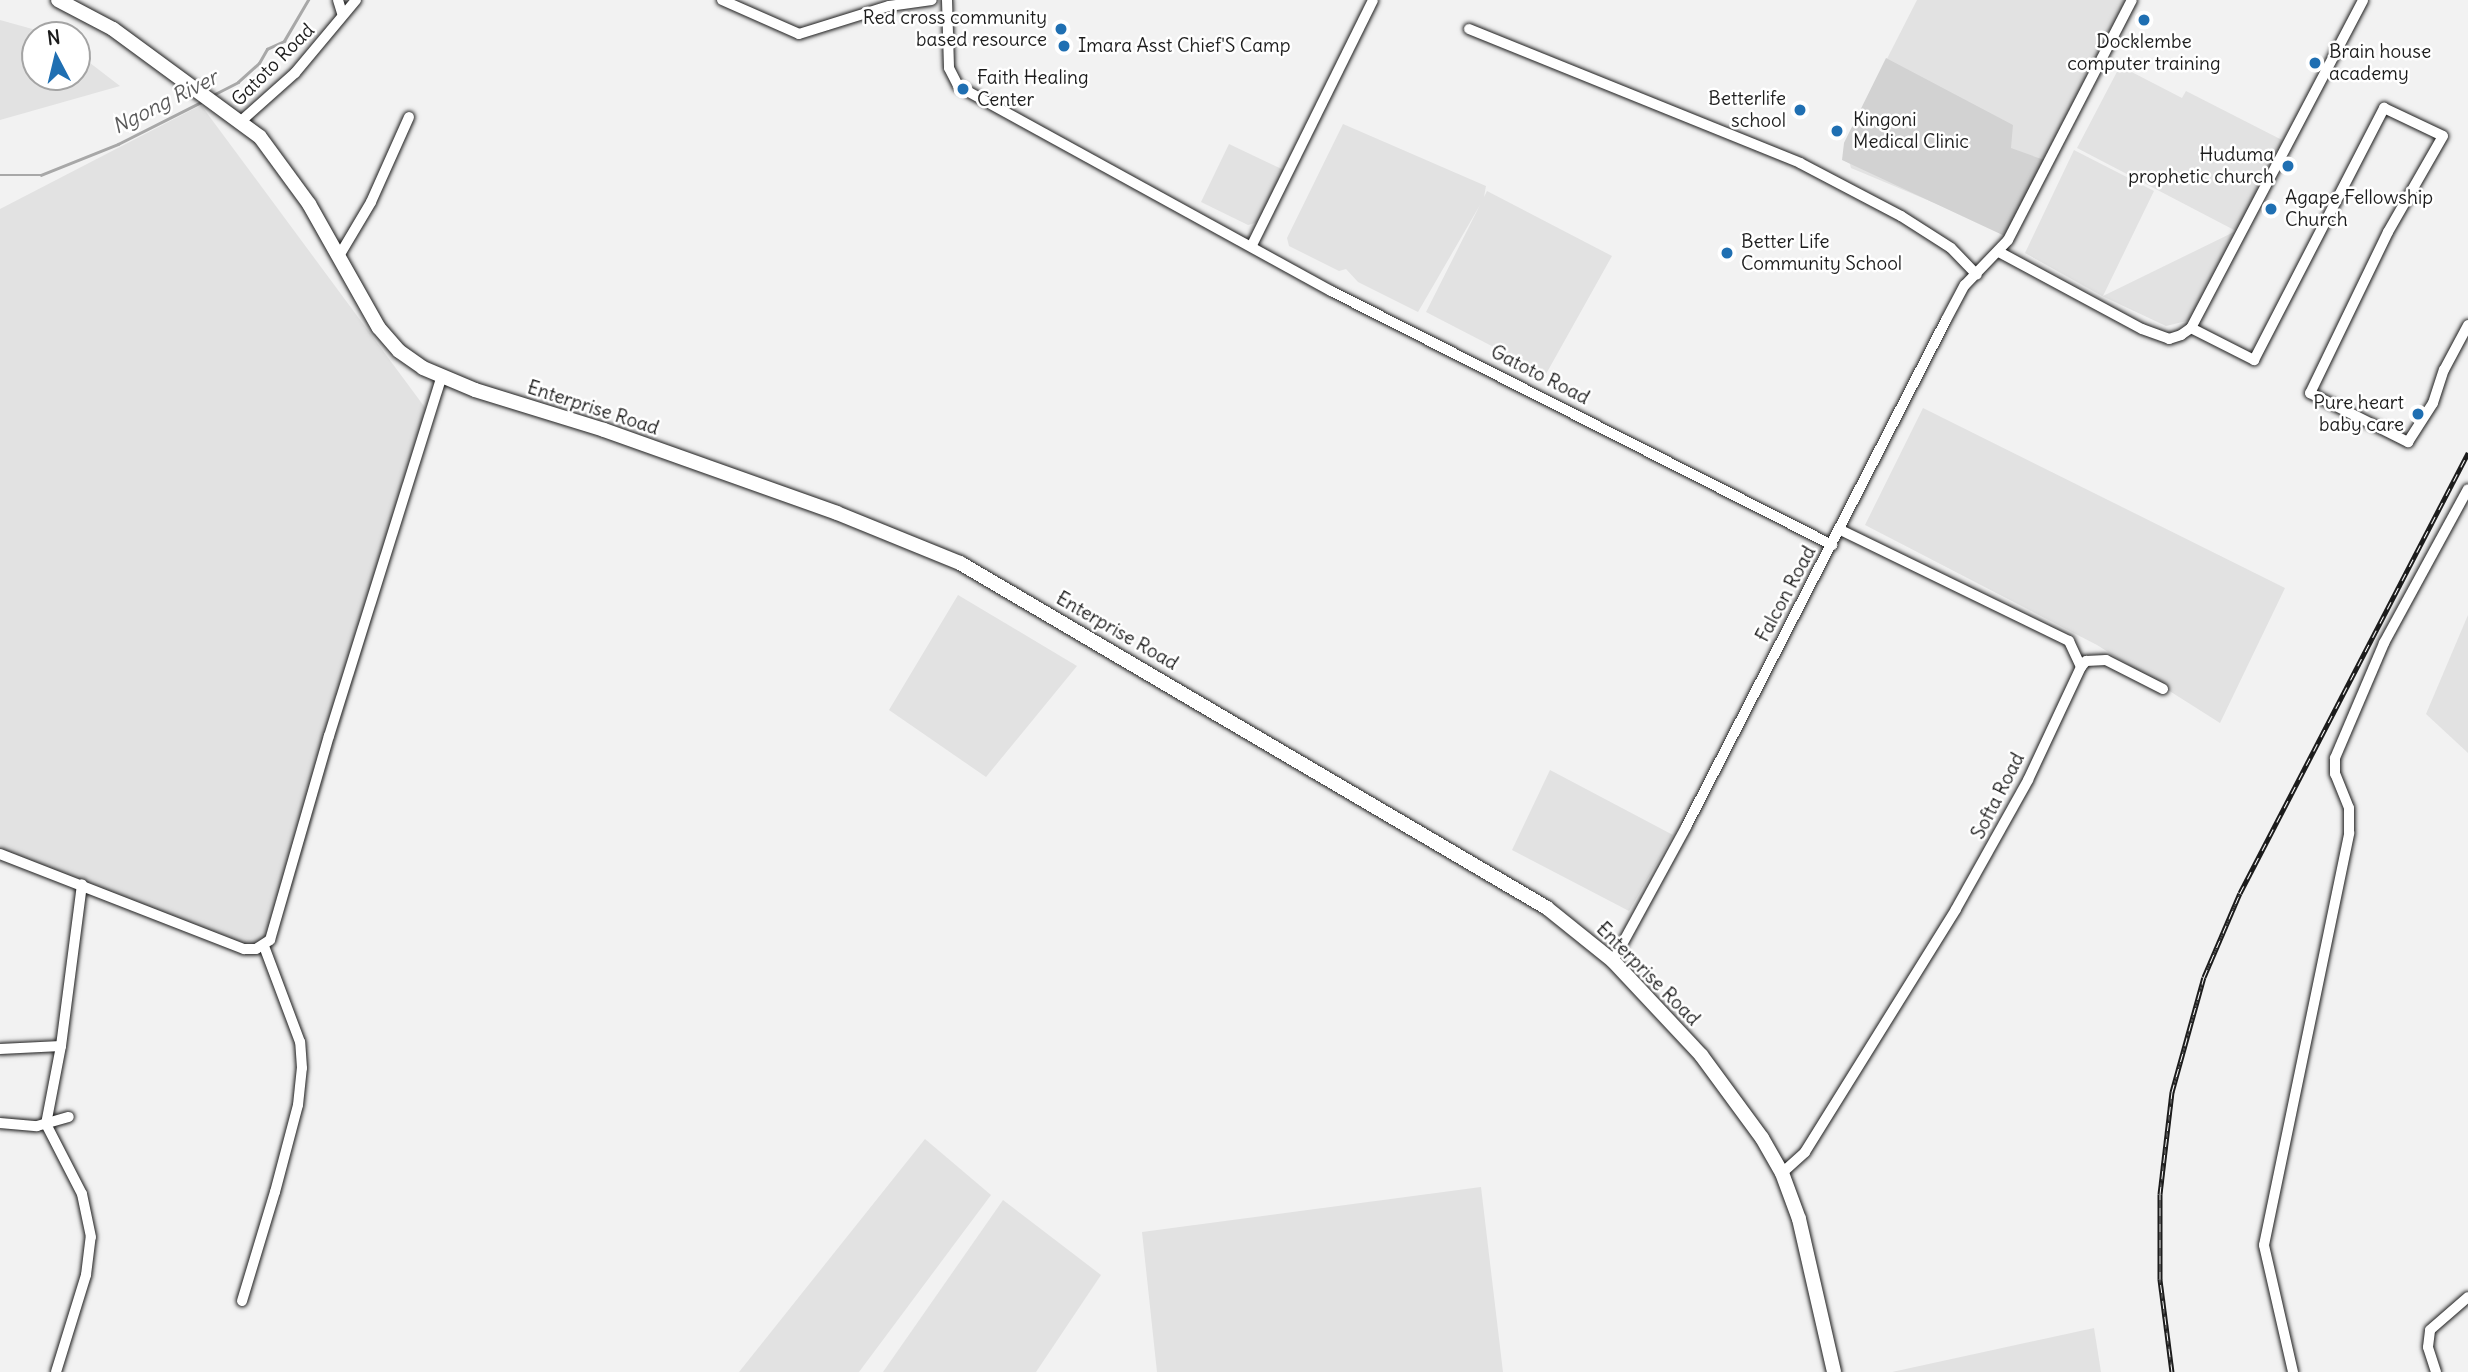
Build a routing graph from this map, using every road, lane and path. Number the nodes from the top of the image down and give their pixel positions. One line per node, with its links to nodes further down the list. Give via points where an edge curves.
1 (58, 0): 13 (main road, Enterprise Road, via 113,29)
2 (338, 0): 10 (street)
3 (356, 0): 10 (street, Gatoto Road)
4 (722, 0): 5 (street, via 799,34 889,6)
5 (932, 0)
6 (947, 0): 14 (street, Gatoto Road, via 948,68 958,86)
7 (1373, 0): 14 (street)
8 (2132, 0): 15 (street, Falcon Road)
9 (2363, 0): 19 (street)
10 (342, 13): 13 (street, Gatoto Road, via 318,49)
11 (1469, 29): 17 (street, via 1800,163 1901,216 1951,248)
12 (409, 117): 16 (street, via 371,202)
13 (240, 122): 16 (main road, Enterprise Road, via 260,137 281,163)
14 (1252, 245): 23 (street, Gatoto Road, via 1331,291)
15 (1999, 252): 17 (street, Falcon Road); 19 (street, via 2164,338 2178,337)
16 (338, 256): 20 (main road, Enterprise Road, via 354,289 399,351)
17 (1977, 275): 22 (street, Falcon Road, via 1965,285 1946,320)
18 (2468, 326): 19 (street, via 2444,370 2433,403 2408,442 2310,393 2388,232 2443,136 2384,108 2254,360)
19 (2192, 328)
20 (442, 375): 28 (street, via 274,927); 29 (main road, Enterprise Road, via 837,513 960,563 1497,876)
21 (2468, 489): 40 (street, via 2384,643 2335,758 2335,774 2349,808 2349,833 2264,1245)
22 (1840, 530): 23 (street, Falcon Road); 24 (street, via 2069,641)
23 (1832, 545): 29 (street, Falcon Road)
24 (2081, 667): 25 (street, via 2086,661 2106,660); 35 (street, Softa Road, via 2028,780 1956,909 1805,1152)
25 (2163, 689)
26 (0, 854): 27 (street)
27 (82, 884): 28 (street, via 244,949); 30 (street)
28 (264, 946): 37 (street, via 300,1042 302,1068 282,1167)
29 (1613, 961): 35 (main road, Enterprise Road, via 1731,1092)
30 (61, 1046): 31 (street); 34 (street)
31 (0, 1049)
32 (69, 1117): 34 (street)
33 (0, 1123): 34 (street)
34 (46, 1124): 38 (street, via 82,1195 91,1237 86,1275)
35 (1782, 1173): 39 (main road, Enterprise Road, via 1816,1282)
36 (2468, 1297): 41 (street, via 2430,1329 2428,1347)
37 (242, 1301)
38 (57, 1372)
39 (1834, 1372)
40 (2293, 1372)
41 (2436, 1372)

